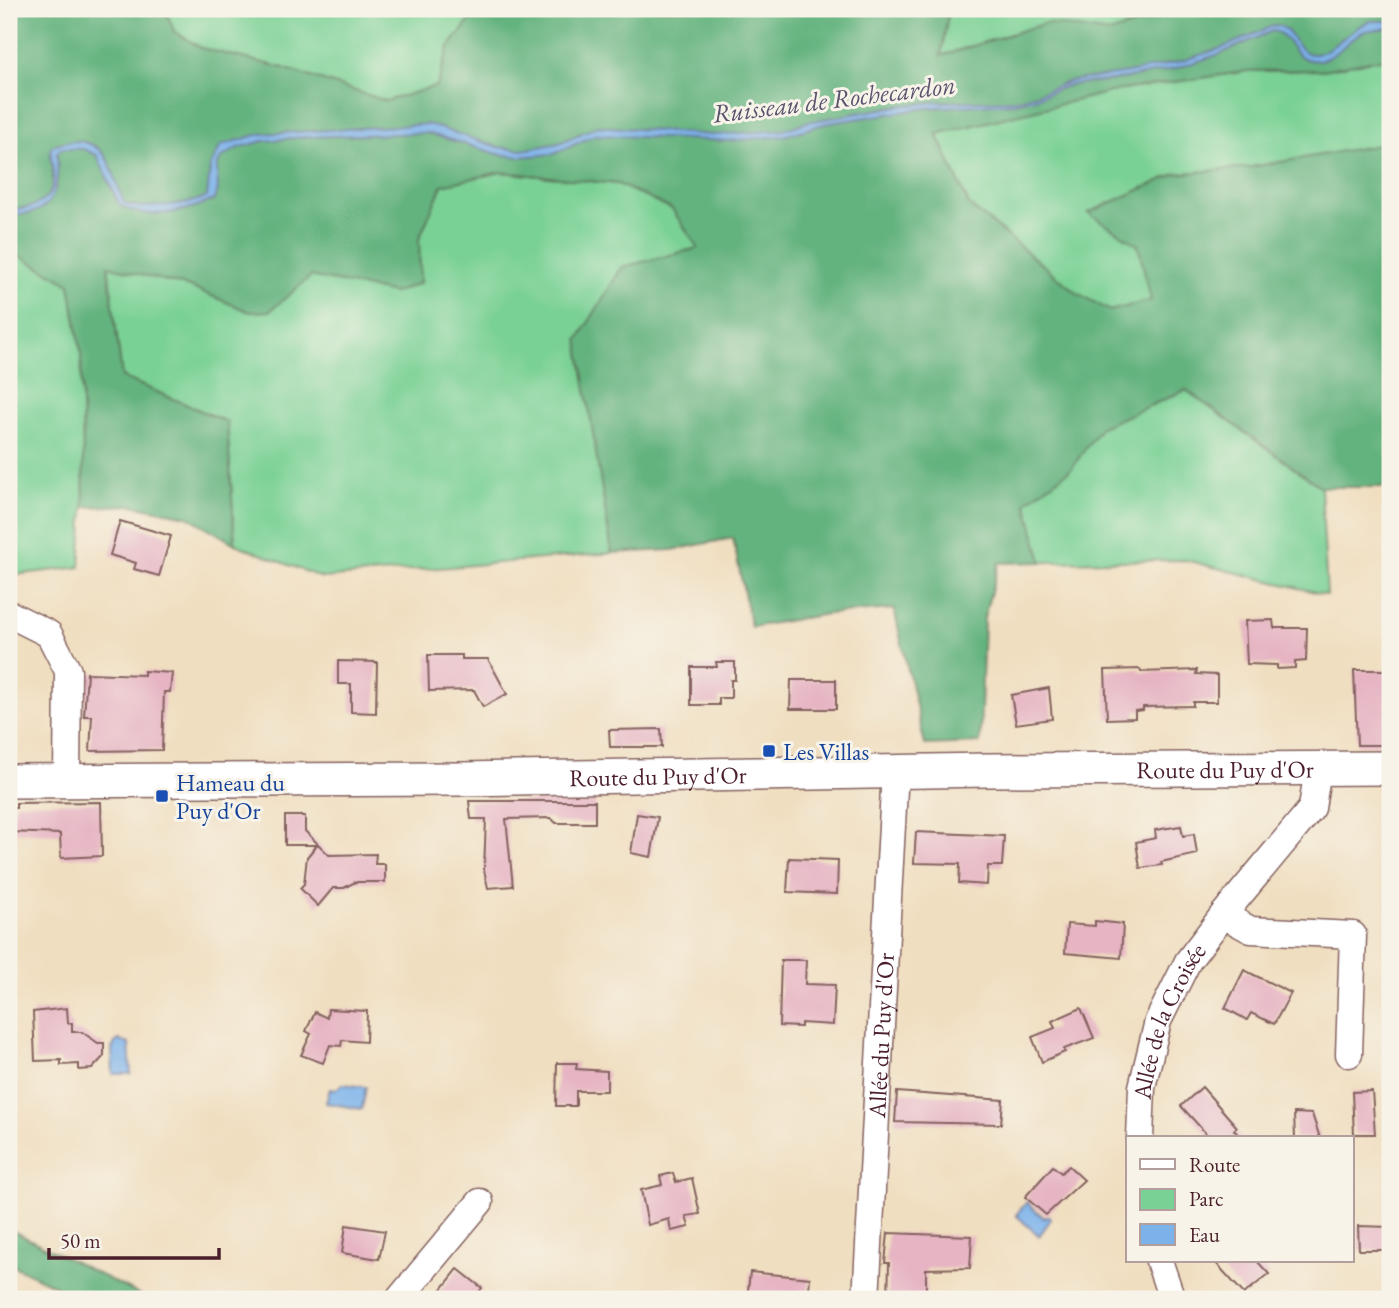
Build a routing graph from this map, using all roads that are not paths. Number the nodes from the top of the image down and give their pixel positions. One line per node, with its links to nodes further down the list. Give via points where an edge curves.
1 (9, 614): 5 (street, via 49,634 68,671)
2 (1318, 768): 3 (main road, Route du Puy d'Or); 4 (main road, Route du Puy d'Or); 7 (street, Allée de la Croisée, via 1312,808)
3 (1390, 768)
4 (895, 771): 5 (main road, Route du Puy d'Or); 13 (street, Allée du Puy d'Or)
5 (67, 780): 6 (main road, Route du Puy d'Or)
6 (9, 781)
7 (1223, 915): 8 (street, Allée de la Croisée, via 1251,929 1353,935); 9 (street, Allée de la Croisée, via 1188,961 1158,1021 1142,1087)
8 (1349, 1055)
9 (1140, 1136)
10 (480, 1202): 12 (street)
11 (1159, 1262): 14 (street)
12 (399, 1299)
13 (866, 1299)
14 (1172, 1299)

